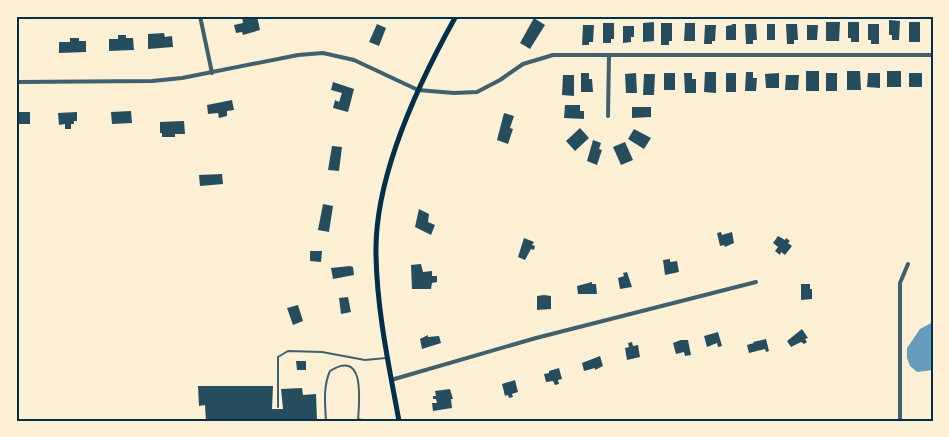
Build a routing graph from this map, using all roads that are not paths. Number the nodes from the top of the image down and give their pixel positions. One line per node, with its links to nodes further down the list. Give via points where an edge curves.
1 (200, 16): 5 (street)
2 (456, 16): 7 (main road)
3 (609, 55): 4 (street); 7 (street, via 553,55 523,64 477,92); 8 (street)
4 (933, 55)
5 (212, 73): 6 (street, via 152,81); 7 (street, via 298,54 323,53 354,60)
6 (16, 82)
7 (418, 90): 11 (main road, via 400,135 378,221 376,254)
8 (608, 116)
9 (908, 264): 18 (street, via 900,283)
10 (756, 282): 12 (street, via 536,338)
11 (386, 358): 12 (main road); 13 (lane, via 365,360 322,352 288,351 278,357)
12 (391, 380): 17 (main road)
13 (278, 407)
14 (358, 420): 15 (lane, via 359,382 356,372 343,365 330,371 327,377); 16 (lane)
15 (326, 421)
16 (365, 421)
17 (399, 421)
18 (900, 421)

